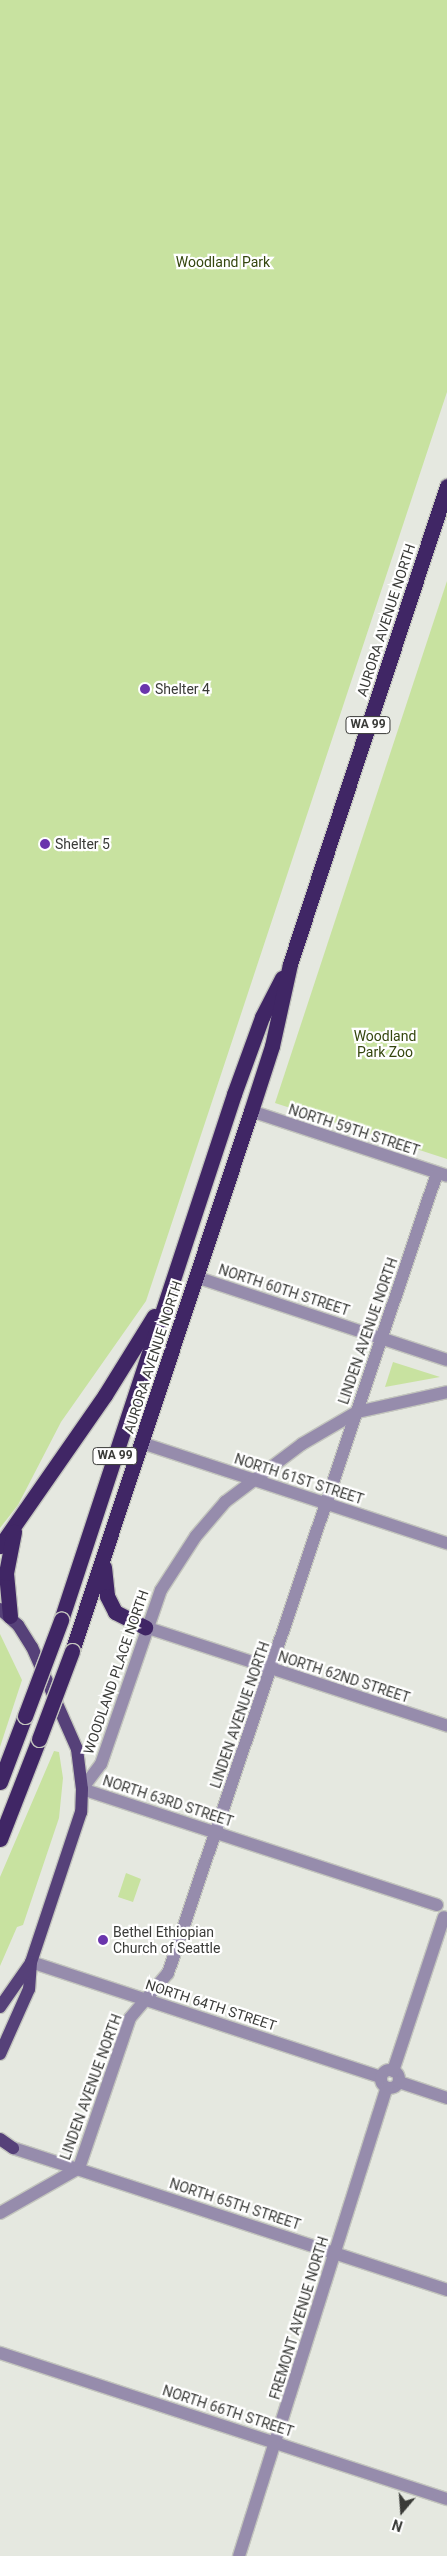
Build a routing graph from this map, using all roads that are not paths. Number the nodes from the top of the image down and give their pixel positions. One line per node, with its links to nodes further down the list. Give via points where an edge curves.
1 (447, 486): 2 (highway, AURORA AVENUE NORTH / WA 99)
2 (290, 964): 3 (highway, AURORA AVENUE NORTH / WA 99, via 275,1036); 6 (highway, AURORA AVENUE NORTH / WA 99, via 255,1035)
3 (251, 1112): 4 (street, NORTH 59TH STREET); 5 (highway, AURORA AVENUE NORTH / WA 99)
4 (442, 1175): 7 (street, LINDEN AVENUE NORTH)
5 (196, 1277): 7 (street, NORTH 60TH STREET); 11 (highway, AURORA AVENUE NORTH / WA 99)
6 (168, 1293): 14 (highway, via 119,1373); 22 (highway, AURORA AVENUE NORTH / WA 99, bridge, via 61,1620)
7 (382, 1338): 8 (street, NORTH 60TH STREET); 10 (street, LINDEN AVENUE NORTH)
8 (447, 1360)
9 (447, 1392): 10 (street, WOODLAND PLACE NORTH)
10 (357, 1412): 12 (street, WOODLAND PLACE NORTH, via 302,1444); 13 (street, LINDEN AVENUE NORTH)
11 (142, 1443): 12 (street, NORTH 61ST STREET); 17 (highway, AURORA AVENUE NORTH / WA 99)
12 (252, 1479): 13 (street, NORTH 61ST STREET); 19 (street, WOODLAND PLACE NORTH, via 225,1502 196,1536 161,1590)
13 (326, 1503): 15 (street, NORTH 61ST STREET); 20 (street, LINDEN AVENUE NORTH)
14 (15, 1528): 16 (highway); 18 (highway, via 6,1574)
15 (447, 1543)
16 (0, 1546)
17 (104, 1559): 19 (highway, via 105,1585 112,1607 121,1616); 25 (highway, AURORA AVENUE NORTH / WA 99, bridge)
18 (5, 1612): 23 (main road, NORTH 63RD STREET, via 32,1647 73,1741)
19 (146, 1627): 20 (street, NORTH 62ND STREET); 23 (street, WOODLAND PLACE NORTH, via 101,1764)
20 (271, 1668): 21 (street, NORTH 62ND STREET); 24 (street, LINDEN AVENUE NORTH)
21 (447, 1726)
22 (0, 1782)
23 (82, 1789): 24 (street, NORTH 63RD STREET); 28 (main road, via 80,1812)
24 (216, 1833): 26 (street, NORTH 63RD STREET); 29 (street, LINDEN AVENUE NORTH, via 168,1972)
25 (0, 1839)
26 (442, 1901): 27 (street, via 438,1913)
27 (445, 1917): 32 (street)
28 (31, 1962): 29 (street, NORTH 64TH STREET); 30 (main road); 31 (main road, via 29,1989)
29 (147, 2000): 33 (street, NORTH 64TH STREET); 39 (street, LINDEN AVENUE NORTH, via 130,2018)
30 (0, 2007)
31 (1, 2053)
32 (393, 2070): 33 (street, via 385,2071); 34 (street)
33 (384, 2082): 34 (street, via 394,2088); 41 (street, FREMONT AVENUE NORTH)
34 (399, 2082): 35 (street)
35 (447, 2098)
36 (0, 2139): 38 (main road)
37 (0, 2143): 38 (main road)
38 (13, 2148): 39 (street, NORTH 65TH STREET)
39 (79, 2168): 40 (street, LINDEN AVENUE NORTH); 41 (street, NORTH 65TH STREET)
40 (0, 2213)
41 (335, 2253): 42 (street, NORTH 65TH STREET); 44 (street, FREMONT AVENUE NORTH)
42 (447, 2290)
43 (0, 2352): 44 (street, NORTH 66TH STREET)
44 (276, 2442): 45 (street, NORTH 66TH STREET); 46 (street, FREMONT AVENUE NORTH)
45 (447, 2499)
46 (239, 2556)

